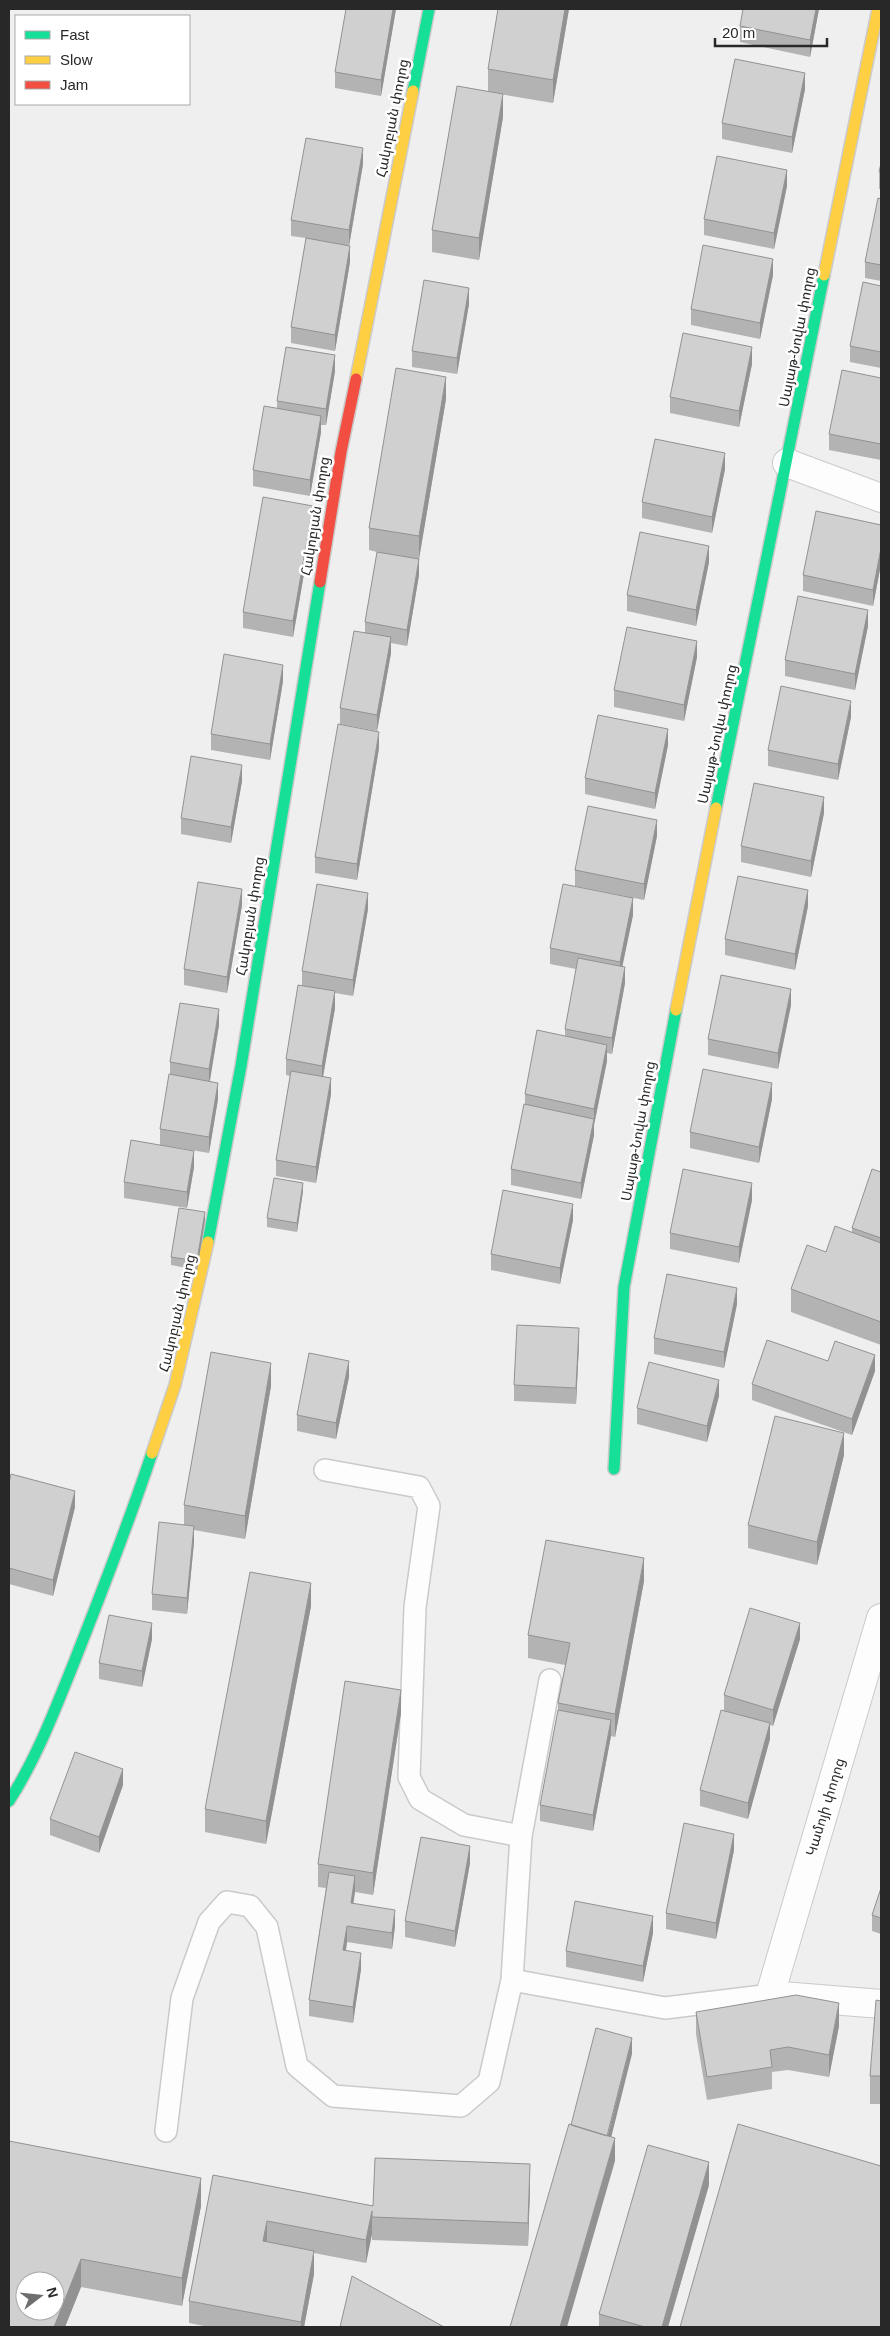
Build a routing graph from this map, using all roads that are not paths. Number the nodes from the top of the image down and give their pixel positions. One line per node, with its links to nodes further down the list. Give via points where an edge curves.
1 (429, 9): 9 (street, Հակոբյան փողոց, via 341,452 241,1066 204,1263 175,1385 123,1539 62,1691 20,1784)
2 (878, 9): 3 (street, Սայաթ-Նովա փողոց)
3 (787, 463): 4 (street); 5 (street, Սայաթ-Նովա փողոց, via 668,1048 624,1287)
4 (881, 498)
5 (614, 1469)
6 (325, 1470): 10 (lane, via 419,1487 429,1506 415,1607 409,1777 420,1799 464,1825)
7 (881, 1618): 12 (street, Կամոյի փողոց)
8 (550, 1680): 10 (lane)
9 (9, 1801)
10 (521, 1836): 11 (lane)
11 (512, 1980): 12 (lane, via 665,2008); 14 (lane, via 489,2082 461,2106 333,2096 297,2066 267,1927 250,1906 227,1902 209,1922 182,1998)
12 (770, 1995): 13 (street)
13 (881, 2004)
14 (166, 2131)

